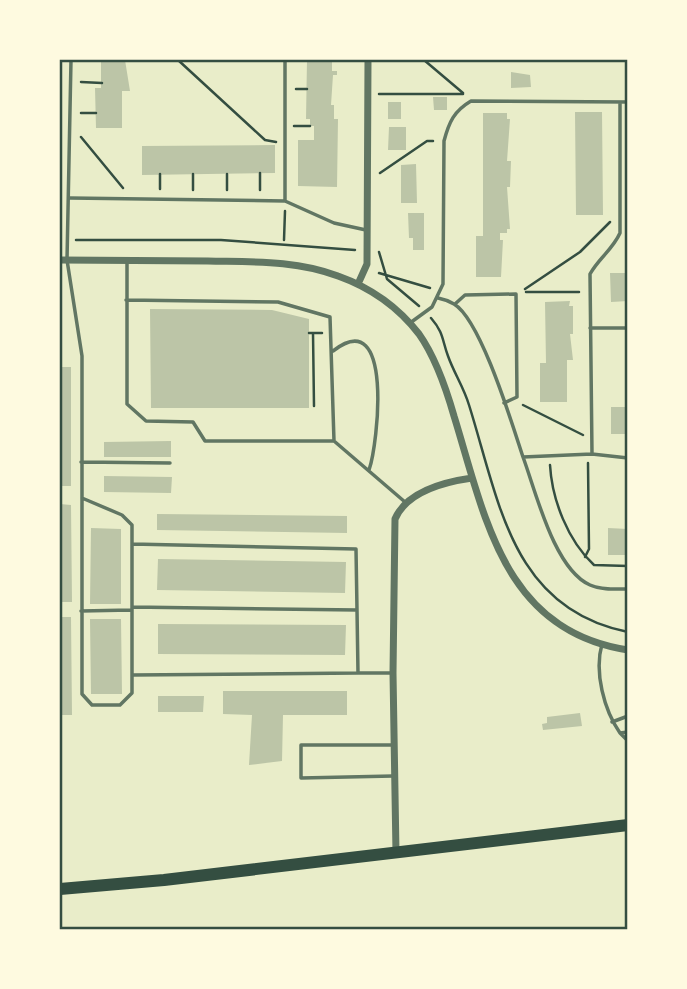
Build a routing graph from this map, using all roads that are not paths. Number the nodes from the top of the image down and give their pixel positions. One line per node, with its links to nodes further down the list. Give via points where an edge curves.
1 (71, 60): 6 (lane)
2 (285, 60): 7 (lane)
3 (368, 60): 8 (street)
4 (620, 102): 5 (lane); 12 (lane, via 471,101 453,116 444,141); 16 (lane, via 620,233 590,274)
5 (628, 102)
6 (70, 198): 7 (lane); 9 (lane)
7 (285, 201): 8 (lane, via 334,223)
8 (368, 230): 11 (street, via 367,264)
9 (63, 260): 10 (street); 24 (lane, via 82,356)
10 (127, 261): 11 (street, via 283,262); 13 (lane)
11 (358, 284): 15 (street)
12 (438, 298): 14 (lane); 15 (lane)
13 (126, 300): 18 (lane, via 278,302 330,317); 20 (lane, via 127,404 146,421 193,422 205,441)
14 (455, 304): 19 (lane, via 468,318); 19 (lane, via 465,295 516,294 517,397)
15 (409, 323): 27 (street, via 435,362)
16 (590, 328): 17 (lane); 21 (lane)
17 (628, 328)
18 (333, 351): 20 (lane); 26 (lane, via 345,342 358,341 377,365 376,449)
19 (504, 404): 22 (lane)
20 (334, 440): 26 (lane)
21 (590, 454): 22 (lane); 23 (lane)
22 (523, 457): 31 (lane, via 558,553 589,585)
23 (628, 458)
24 (81, 462): 25 (lane); 28 (lane)
25 (170, 463)
26 (369, 470): 29 (lane)
27 (472, 478): 29 (street); 35 (street, via 494,546 515,580 551,618)
28 (82, 498): 30 (lane, via 122,515 132,525); 34 (lane)
29 (405, 502): 38 (street, via 394,526)
30 (132, 544): 32 (lane); 33 (lane, via 356,549)
31 (628, 589)
32 (132, 609): 33 (lane); 34 (lane); 39 (lane)
33 (357, 610): 37 (lane)
34 (81, 611): 39 (lane, via 82,694 92,705 120,705 132,692)
35 (602, 644): 36 (street); 41 (lane, via 599,655 605,709)
36 (628, 650)
37 (358, 673): 38 (lane); 39 (lane)
38 (393, 673): 45 (street)
39 (132, 675)
40 (628, 716): 41 (lane)
41 (612, 722): 43 (lane)
42 (628, 732): 43 (lane)
43 (620, 733): 44 (lane)
44 (628, 741)
45 (393, 745): 46 (street); 46 (lane, via 301,745 301,778)
46 (393, 776): 48 (street)
47 (628, 825): 48 (main road)
48 (396, 853): 49 (main road)
49 (60, 890)

